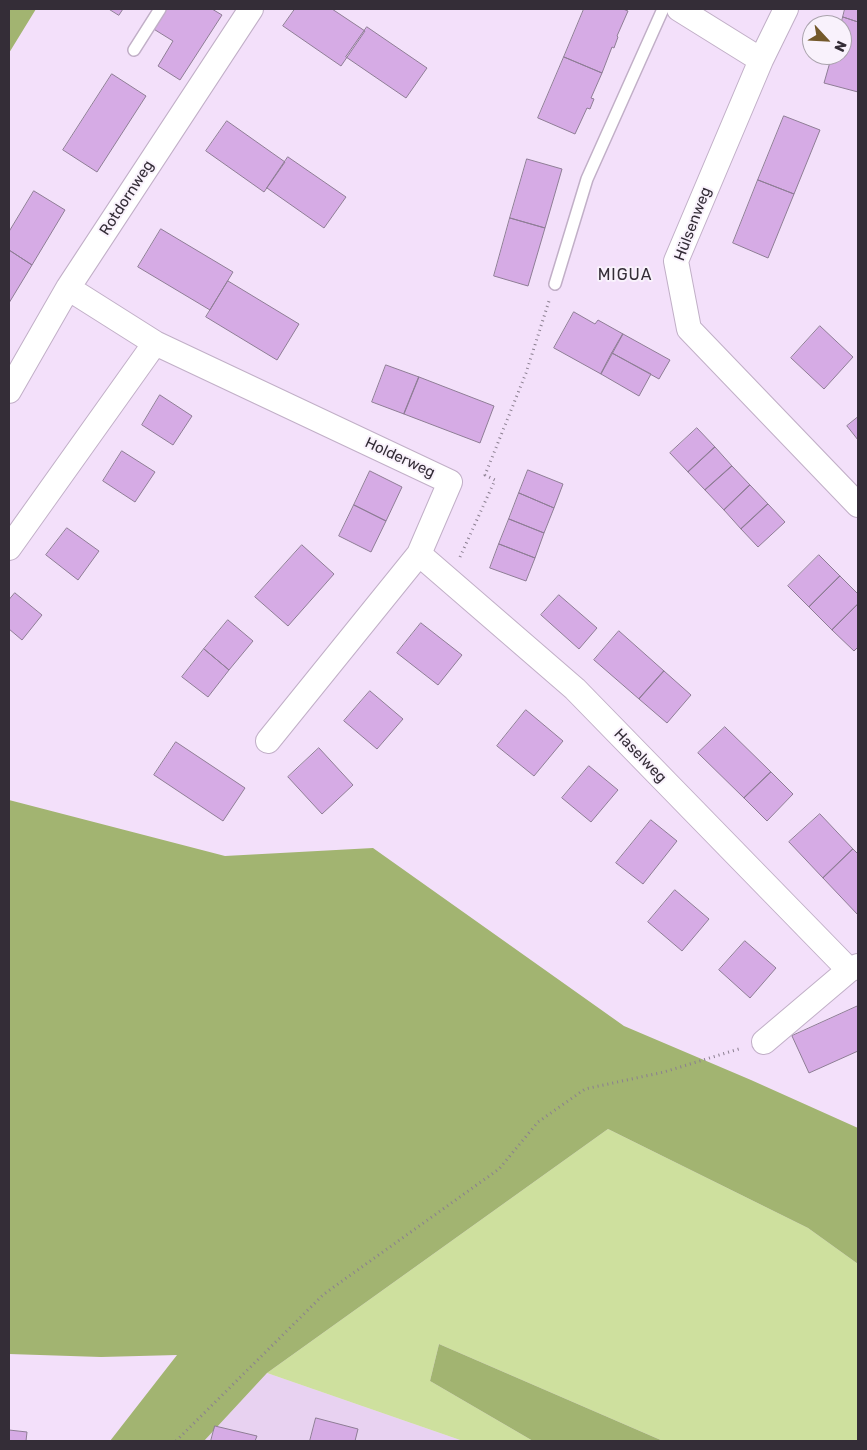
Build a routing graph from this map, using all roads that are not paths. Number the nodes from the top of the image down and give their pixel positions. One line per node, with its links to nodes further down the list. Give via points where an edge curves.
1 (160, 9): 6 (lane)
2 (250, 9): 9 (street, Rotdornweg)
3 (663, 9): 8 (lane, via 588,179)
4 (679, 9): 7 (street)
5 (786, 9): 7 (street, Hülsenweg)
6 (134, 50)
7 (761, 60): 12 (street, Hülsenweg, via 676,261 689,329)
8 (555, 284)
9 (68, 288): 10 (street, Holderweg); 11 (street, Rotdornweg)
10 (155, 343): 13 (street); 14 (street, Holderweg, via 450,482)
11 (9, 391)
12 (858, 505)
13 (9, 548)
14 (420, 554): 15 (street, Holderweg); 16 (street, Haselweg, via 575,689)
15 (268, 740)
16 (854, 968): 17 (street, Haselweg)
17 (764, 1042)

